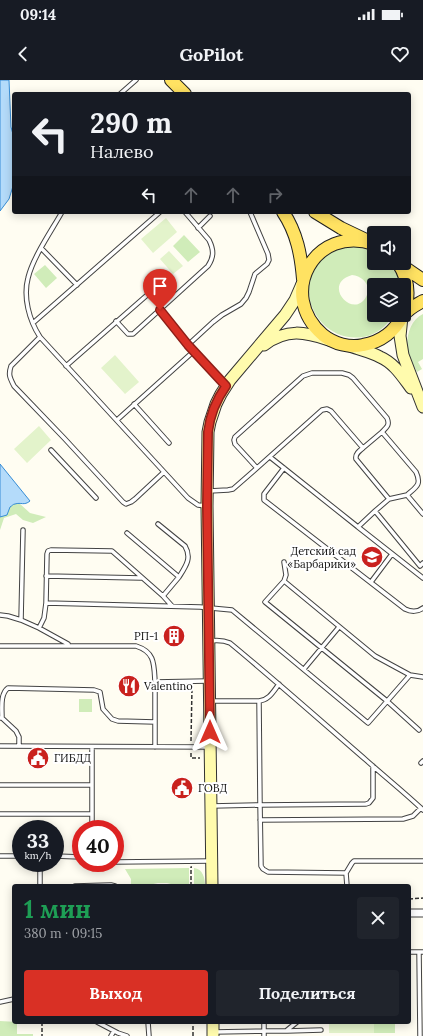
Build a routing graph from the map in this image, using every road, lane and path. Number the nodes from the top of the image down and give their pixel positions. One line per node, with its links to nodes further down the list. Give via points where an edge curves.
1 (136, 80): 3 (lane)
2 (171, 80): 4 (main road)
3 (122, 92)
4 (183, 92)
5 (61, 214): 15 (lane)
6 (158, 214): 19 (lane)
7 (187, 214): 12 (lane)
8 (251, 214): 30 (lane, via 269,260 255,274 249,292 241,304 222,315)
9 (285, 214): 18 (main road, via 296,238)
10 (318, 214): 13 (main road)
11 (210, 216): 12 (lane)
12 (198, 228): 23 (lane, via 212,244 213,259)
13 (367, 241)
14 (367, 242): 18 (main road, via 344,241 332,245 317,255)
15 (41, 248): 19 (lane); 27 (lane, via 28,278 27,302)
16 (408, 270): 17 (main road)
17 (423, 280)
18 (303, 282): 29 (main road, via 304,307 312,323 327,338); 32 (street, via 290,308)
19 (77, 285): 27 (lane)
20 (154, 289): 24 (lane)
21 (423, 301): 22 (main road)
22 (411, 308)
23 (160, 310): 24 (lane, via 133,334 128,334); 30 (lane)
24 (116, 321): 33 (lane)
25 (399, 322): 29 (main road, via 388,334 370,344)
26 (402, 322): 35 (street, via 400,336 403,355)
27 (32, 323): 28 (lane)
28 (40, 337): 33 (lane); 45 (lane, via 11,366 9,372 14,386 126,504 135,500)
29 (343, 344): 32 (street, via 300,333 278,337); 35 (street, via 388,361)
30 (188, 345): 31 (lane)
31 (194, 351): 34 (lane); 36 (lane)
32 (254, 352): 34 (street)
33 (66, 366): 37 (lane)
34 (226, 386): 46 (street, via 212,412 210,422)
35 (421, 402)
36 (134, 404): 37 (lane); 39 (lane)
37 (117, 420): 45 (lane)
38 (382, 432): 40 (lane); 43 (lane, via 387,427 387,418 353,378 342,373 308,374 234,440); 47 (lane, via 418,477 417,486)
39 (169, 442)
40 (362, 448): 42 (lane, via 331,411 326,409); 49 (lane, via 355,456 356,459)
41 (51, 450): 48 (lane)
42 (270, 456): 43 (lane); 44 (lane)
43 (257, 468): 46 (lane, via 233,488)
44 (284, 468): 54 (lane); 66 (lane, via 264,494 264,500)
45 (164, 472): 50 (lane, via 188,498)
46 (208, 491): 50 (street)
47 (407, 495): 49 (lane); 52 (lane)
48 (96, 498)
49 (389, 499): 51 (lane)
50 (207, 506): 70 (street)
51 (375, 511): 54 (lane); 59 (lane)
52 (423, 514)
53 (158, 524): 62 (lane, via 185,546 187,551 188,560)
54 (358, 526): 57 (lane)
55 (23, 530): 73 (lane)
56 (127, 533): 62 (lane)
57 (392, 554): 60 (lane); 66 (lane)
58 (284, 562): 65 (lane)
59 (422, 564): 60 (lane)
60 (414, 571): 64 (lane)
61 (46, 576): 63 (lane); 63 (lane, via 48,551 112,551); 68 (lane)
62 (179, 577): 67 (lane)
63 (142, 578): 67 (lane)
64 (423, 578)
65 (284, 581): 74 (lane); 79 (lane, via 265,602)
66 (371, 582): 71 (lane, via 405,609 416,611)
67 (163, 596): 69 (lane)
68 (46, 603): 69 (lane); 75 (lane, via 44,618)
69 (172, 606): 70 (lane)
70 (209, 607): 76 (street); 80 (lane, via 232,610)
71 (423, 608)
72 (0, 615): 73 (lane)
73 (21, 620): 75 (lane)
74 (339, 626): 79 (lane); 81 (lane, via 375,656)
75 (39, 628): 77 (lane)
76 (209, 641): 83 (street); 85 (lane, via 220,640 230,643)
77 (70, 645): 78 (lane); 84 (lane, via 144,648 153,661)
78 (0, 646)
79 (321, 648): 80 (lane); 88 (lane)
80 (304, 670): 88 (lane, via 368,723)
81 (410, 675): 82 (lane); 88 (lane)
82 (423, 677)
83 (210, 681): 84 (lane); 86 (street)
84 (155, 682): 90 (lane)
85 (279, 684): 87 (lane, via 267,699); 97 (lane)
86 (210, 701): 87 (lane); 96 (street)
87 (259, 701): 100 (lane)
88 (387, 701): 91 (lane)
89 (1, 718): 90 (lane, via 2,696 8,688 94,690 100,692 103,709 112,719); 93 (lane, via 16,731)
90 (155, 722): 95 (lane)
91 (420, 730)
92 (0, 746): 93 (lane)
93 (19, 746): 94 (lane)
94 (92, 746): 95 (lane); 98 (lane)
95 (155, 747): 96 (lane)
96 (211, 747): 101 (street)
97 (373, 766): 100 (lane, via 373,798 369,803); 102 (lane)
98 (92, 784): 99 (lane); 104 (lane)
99 (0, 785)
100 (260, 805): 101 (lane); 106 (lane)
101 (211, 806): 109 (street)
102 (422, 809): 106 (lane, via 413,816 403,819)
103 (0, 814): 104 (lane)
104 (92, 814): 105 (lane)
105 (92, 820)
106 (260, 820): 113 (lane, via 261,866 265,871)
107 (0, 856): 108 (lane)
108 (12, 856)
109 (212, 861): 111 (lane); 115 (street)
110 (423, 861): 113 (lane, via 354,861)
111 (124, 862)
112 (40, 872): 114 (lane)
113 (346, 873): 116 (lane)
114 (40, 884)
115 (212, 884)
116 (347, 884)
117 (423, 898): 118 (path)
118 (411, 899)
119 (411, 913): 120 (street)
120 (423, 913)
121 (421, 952): 141 (lane)
122 (12, 999): 123 (lane)
123 (0, 1002)
124 (42, 1024): 135 (path)
125 (104, 1024): 132 (lane)
126 (148, 1024): 138 (lane)
127 (193, 1024): 139 (path)
128 (264, 1024): 133 (lane)
129 (295, 1024): 134 (lane)
130 (213, 1030): 133 (lane)
131 (321, 1030): 134 (lane)
132 (114, 1031): 136 (lane); 137 (lane)
133 (264, 1031): 134 (lane); 140 (lane)
134 (286, 1031)
135 (42, 1036)
136 (111, 1036)
137 (127, 1036)
138 (149, 1036)
139 (193, 1036)
140 (264, 1036)
141 (420, 1036)

